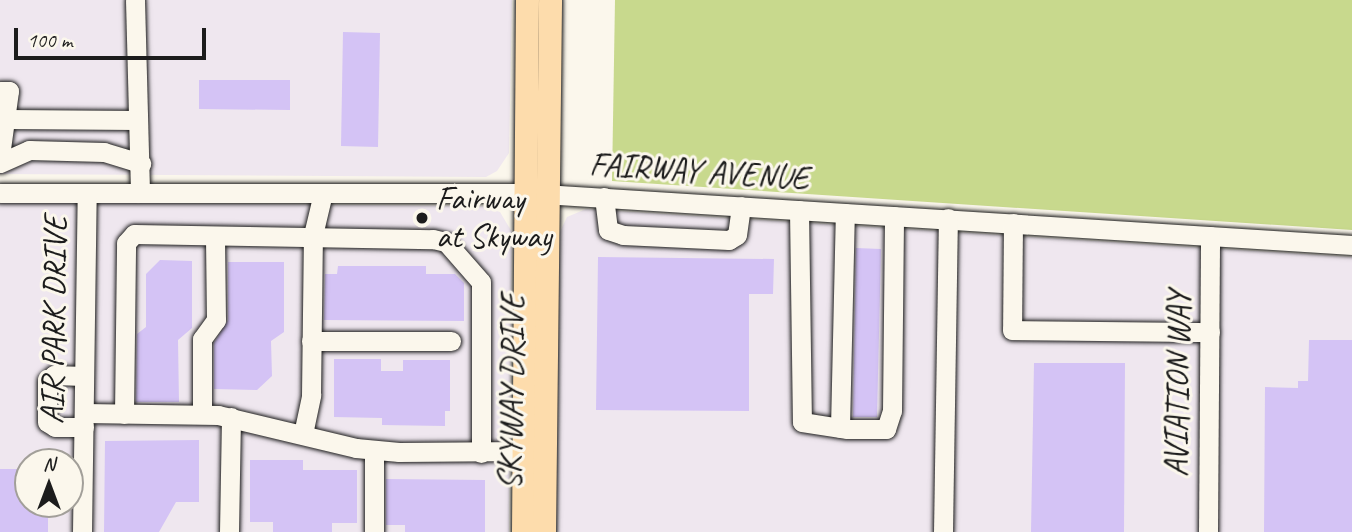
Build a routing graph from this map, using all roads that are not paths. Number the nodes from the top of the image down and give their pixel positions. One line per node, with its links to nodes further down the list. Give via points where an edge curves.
1 (135, 0): 6 (street)
2 (527, 0): 14 (main road, SKYWAY DRIVE)
3 (550, 0): 14 (main road, SKYWAY DRIVE)
4 (0, 91): 5 (street, via 9,91)
5 (7, 119): 6 (street); 7 (street)
6 (135, 120): 9 (street, via 141,123)
7 (0, 156)
8 (0, 163): 9 (street, via 29,150 104,152)
9 (141, 163): 12 (street)
10 (0, 192): 11 (street, FAIRWAY AVENUE)
11 (87, 193): 12 (street, FAIRWAY AVENUE); 29 (street, AIR PARK DRIVE)
12 (140, 193): 13 (street, FAIRWAY AVENUE)
13 (323, 193): 14 (street, FAIRWAY AVENUE); 22 (street)
14 (537, 194): 15 (street, FAIRWAY AVENUE); 37 (main road, SKYWAY DRIVE); 43 (main road, SKYWAY DRIVE)
15 (604, 197): 16 (street, FAIRWAY AVENUE); 16 (street, via 608,230 635,235 729,240 737,235)
16 (741, 206): 17 (street, FAIRWAY AVENUE)
17 (799, 210): 18 (street, FAIRWAY AVENUE); 34 (street, via 802,422)
18 (845, 213): 19 (street, FAIRWAY AVENUE); 34 (street)
19 (894, 216): 20 (street, FAIRWAY AVENUE); 34 (street, via 892,411 886,429)
20 (948, 219): 21 (street, FAIRWAY AVENUE); 44 (street)
21 (1013, 223): 24 (street, FAIRWAY AVENUE); 26 (street, via 1012,330)
22 (313, 234): 23 (street); 27 (street); 38 (street, via 433,239 446,242 464,258 481,282)
23 (215, 236): 30 (street, via 134,234 127,243); 31 (street, via 216,320 202,338)
24 (1210, 236): 25 (street, FAIRWAY AVENUE); 26 (street, AVIATION WAY)
25 (1352, 245)
26 (1210, 332): 45 (street, AVIATION WAY)
27 (311, 341): 28 (street); 35 (street, via 311,395)
28 (451, 341)
29 (84, 376): 33 (street, AIR PARK DRIVE); 33 (street, via 54,375 47,381 47,422 55,427)
30 (124, 414): 31 (street); 33 (street)
31 (202, 414): 32 (street)
32 (232, 417): 35 (street); 40 (street)
33 (84, 420): 39 (street, AIR PARK DRIVE)
34 (840, 428)
35 (303, 434): 36 (street)
36 (374, 450): 38 (street); 41 (street)
37 (524, 451): 38 (street); 42 (main road, SKYWAY DRIVE)
38 (481, 453)
39 (82, 532)
40 (229, 532)
41 (374, 532)
42 (523, 532)
43 (544, 532)
44 (943, 532)
45 (1208, 532)

